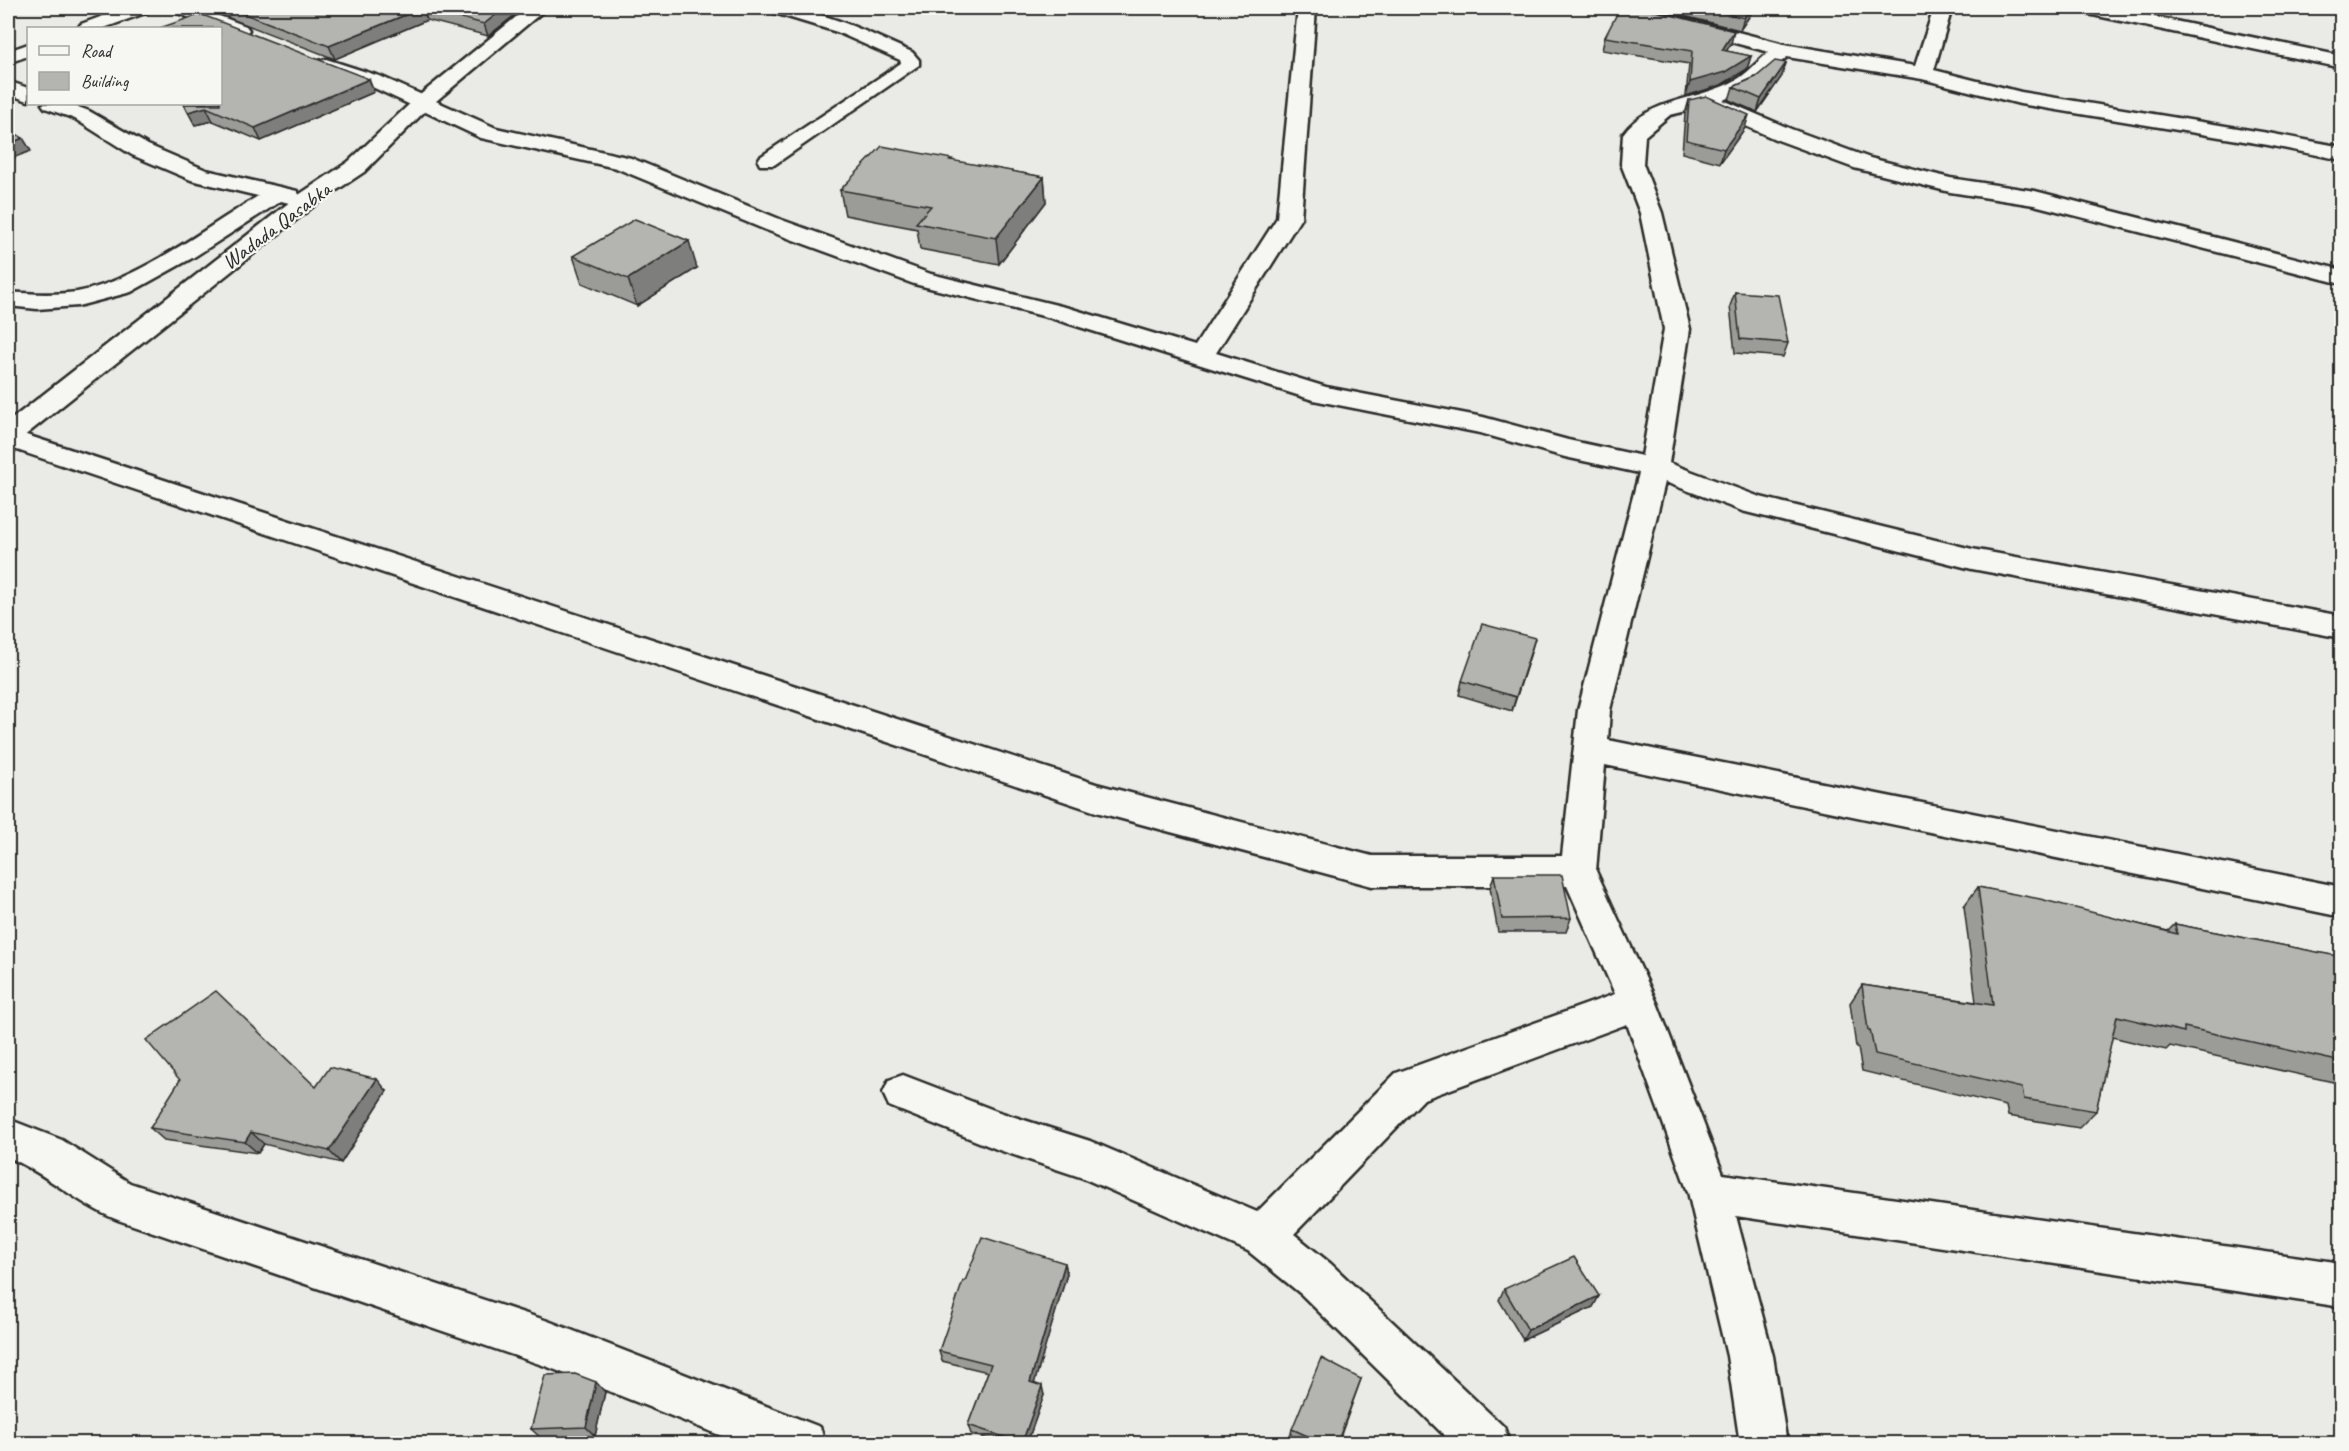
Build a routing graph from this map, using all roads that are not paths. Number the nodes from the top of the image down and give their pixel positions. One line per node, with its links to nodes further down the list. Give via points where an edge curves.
1 (141, 8): 9 (street)
2 (183, 8): 10 (street)
3 (538, 8): 20 (street, Wadada Qasabka)
4 (774, 8): 23 (lane, via 843,28 906,56 910,65)
5 (1307, 8): 28 (street, via 1289,218)
6 (1625, 8): 12 (street)
7 (1942, 8): 16 (street)
8 (2088, 8): 15 (street)
9 (91, 27)
10 (255, 37)
11 (27, 50): 13 (street)
12 (1783, 50): 16 (street); 19 (street, via 1744,84)
13 (8, 57)
14 (307, 57): 20 (street)
15 (2342, 62)
16 (1923, 73): 22 (street, via 2020,98)
17 (8, 87): 18 (street)
18 (27, 95)
19 (1705, 100): 26 (street, via 1862,162 1950,185 2035,198); 30 (street, via 1663,111 1634,134 1632,164 1651,213 1677,329)
20 (422, 103): 25 (street, Wadada Qasabka, via 356,167); 28 (street, via 489,133 623,163 774,225 923,279 1060,313)
21 (55, 105): 24 (street, via 82,115 140,150 199,175)
22 (2342, 154)
23 (767, 161)
24 (276, 194): 25 (street); 27 (street, via 186,252 122,287 78,299)
25 (308, 199): 29 (street, Wadada Qasabka)
26 (2342, 277)
27 (8, 299)
28 (1201, 357): 30 (street, via 1322,394 1483,425)
29 (8, 436): 33 (street, via 1107,801 1372,871)
30 (1654, 468): 31 (street, via 1752,504 1972,559); 32 (street, via 1594,710)
31 (2342, 627)
32 (1590, 749): 33 (street); 34 (street)
33 (1578, 871): 35 (street)
34 (2342, 902)
35 (1638, 1003): 38 (street); 39 (street, via 1410,1086)
36 (903, 1094): 39 (street, via 1090,1161)
37 (8, 1137): 41 (street, via 47,1154 117,1200 548,1344)
38 (1709, 1192): 40 (street); 43 (street, via 1750,1356)
39 (1263, 1236): 42 (street, via 1316,1279)
40 (2342, 1285)
41 (803, 1443)
42 (1487, 1443)
43 (1764, 1443)

